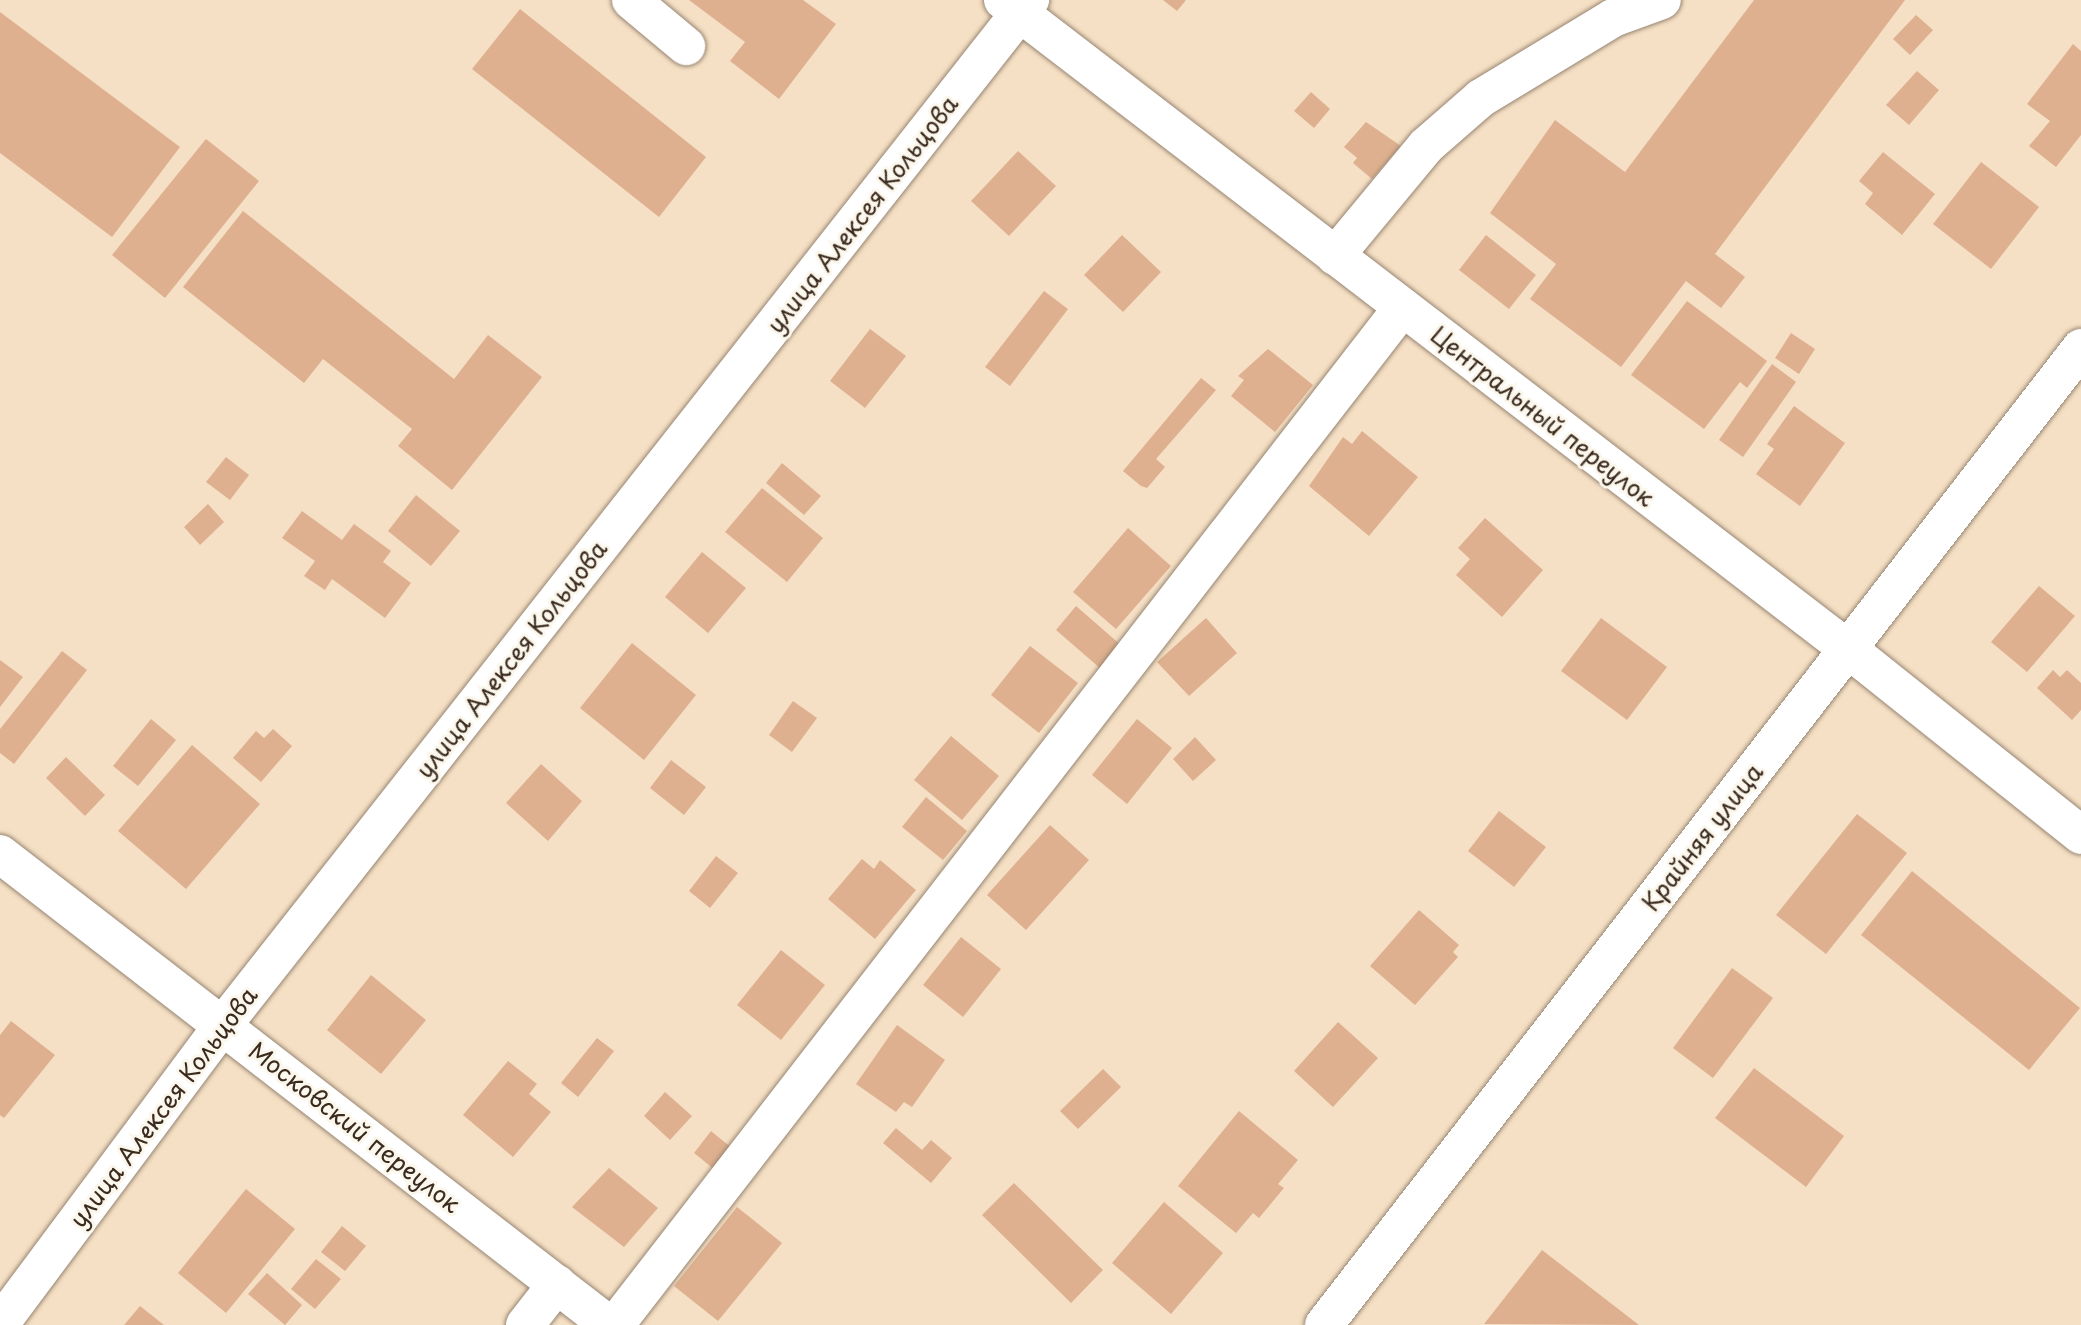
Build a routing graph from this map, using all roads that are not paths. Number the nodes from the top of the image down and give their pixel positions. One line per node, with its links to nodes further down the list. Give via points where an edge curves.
1 (631, 0): 4 (street)
2 (1662, 0): 5 (street, via 1613,18 1481,97 1426,146)
3 (1018, 5): 5 (street, Центральный переулок); 11 (street, улица Алексея Кольцова)
4 (686, 46)
5 (1335, 256): 6 (street, Центральный переулок)
6 (1403, 307): 8 (street, Центральный переулок); 16 (street)
7 (2081, 348): 8 (street, Крайняя улица)
8 (1848, 649): 9 (street, Центральный переулок); 17 (street, Крайняя улица)
9 (2081, 835)
10 (0, 854): 11 (street, Московский переулок)
11 (223, 1026): 12 (street, Московский переулок); 13 (street, улица Алексея Кольцова)
12 (557, 1284): 14 (street); 15 (street, Московский переулок)
13 (0, 1324)
14 (525, 1325)
15 (609, 1325)
16 (615, 1325)
17 (1324, 1325)

